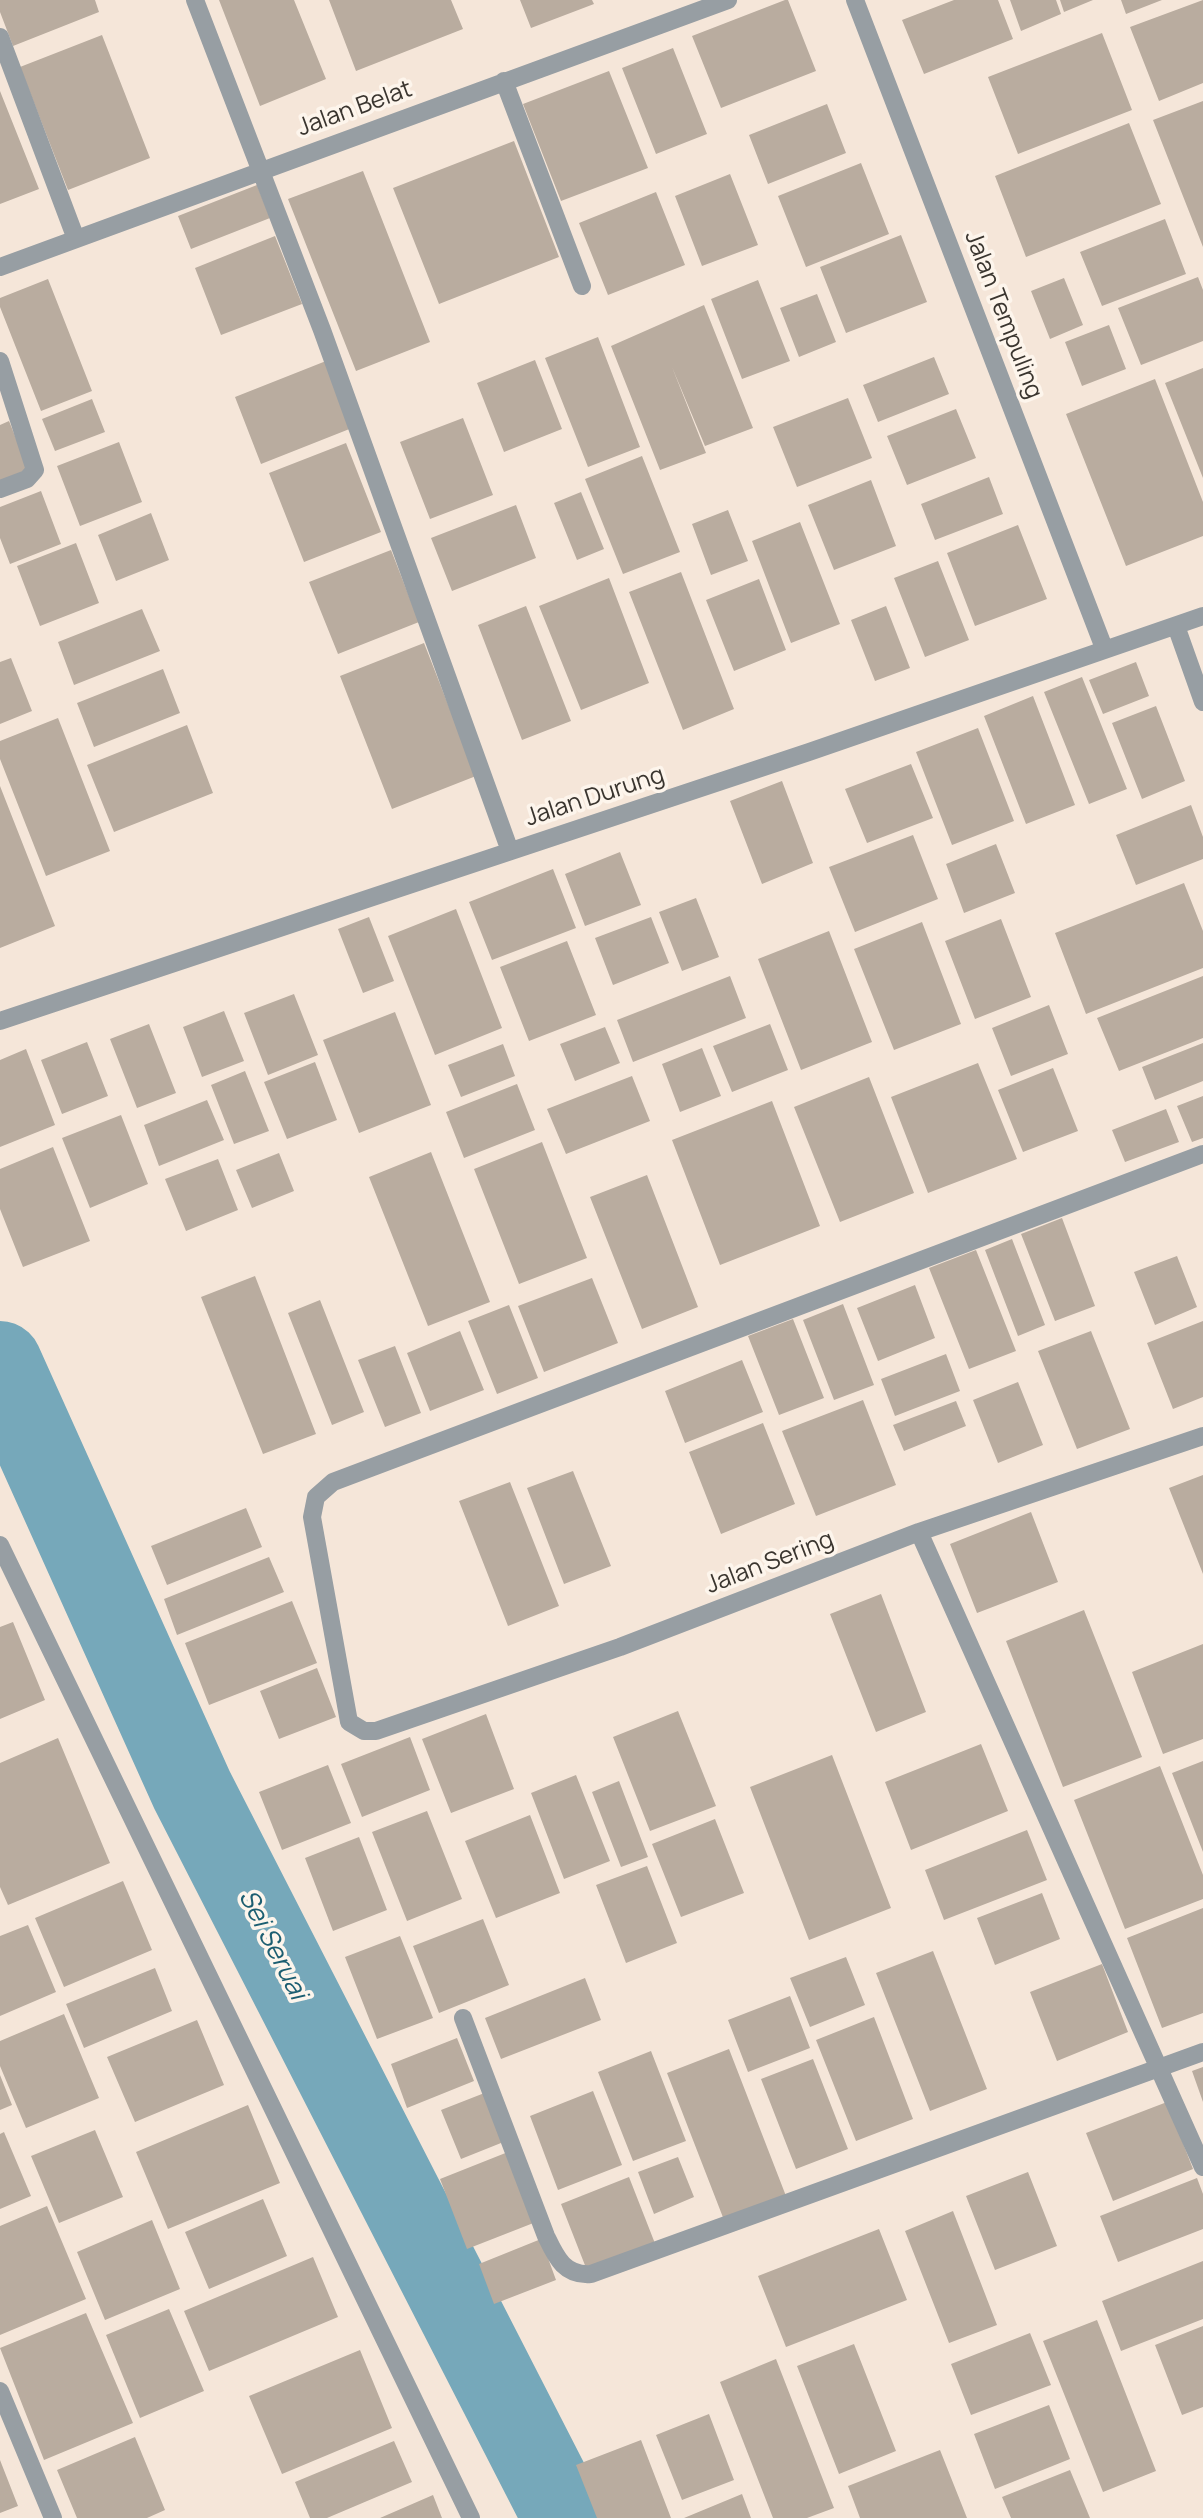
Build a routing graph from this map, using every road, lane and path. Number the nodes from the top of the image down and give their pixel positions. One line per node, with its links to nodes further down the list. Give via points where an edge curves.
1 (195, 0): 6 (street)
2 (728, 0): 5 (street, Jalan Belat)
3 (855, 0): 14 (street, Jalan Tempuling)
4 (0, 37): 7 (street)
5 (504, 81): 6 (street, Jalan Belat); 9 (street)
6 (261, 170): 7 (street, Jalan Belat); 16 (street)
7 (76, 239): 8 (street, Jalan Belat)
8 (0, 267)
9 (582, 286)
10 (0, 362): 11 (street, via 35,470 27,479)
11 (0, 489)
12 (1203, 616): 13 (street, Jalan Durung)
13 (1176, 626): 14 (street, Jalan Durung); 15 (street)
14 (1104, 648): 16 (street, Jalan Durung)
15 (1203, 702)
16 (510, 851): 17 (street, Jalan Durung)
17 (0, 1021)
18 (1203, 1154): 20 (street, Jalan Sering, via 333,1482 316,1497 312,1517 349,1721 356,1728 376,1731 620,1647)
19 (1203, 1436): 20 (street, Jalan Sering)
20 (919, 1532): 24 (street)
21 (0, 1545): 28 (street)
22 (463, 2018): 24 (street, via 546,2236 563,2267 581,2275)
23 (1203, 2052): 24 (street)
24 (1160, 2070): 25 (street)
25 (1203, 2166)
26 (0, 2391): 27 (street)
27 (53, 2518)
28 (471, 2518)

